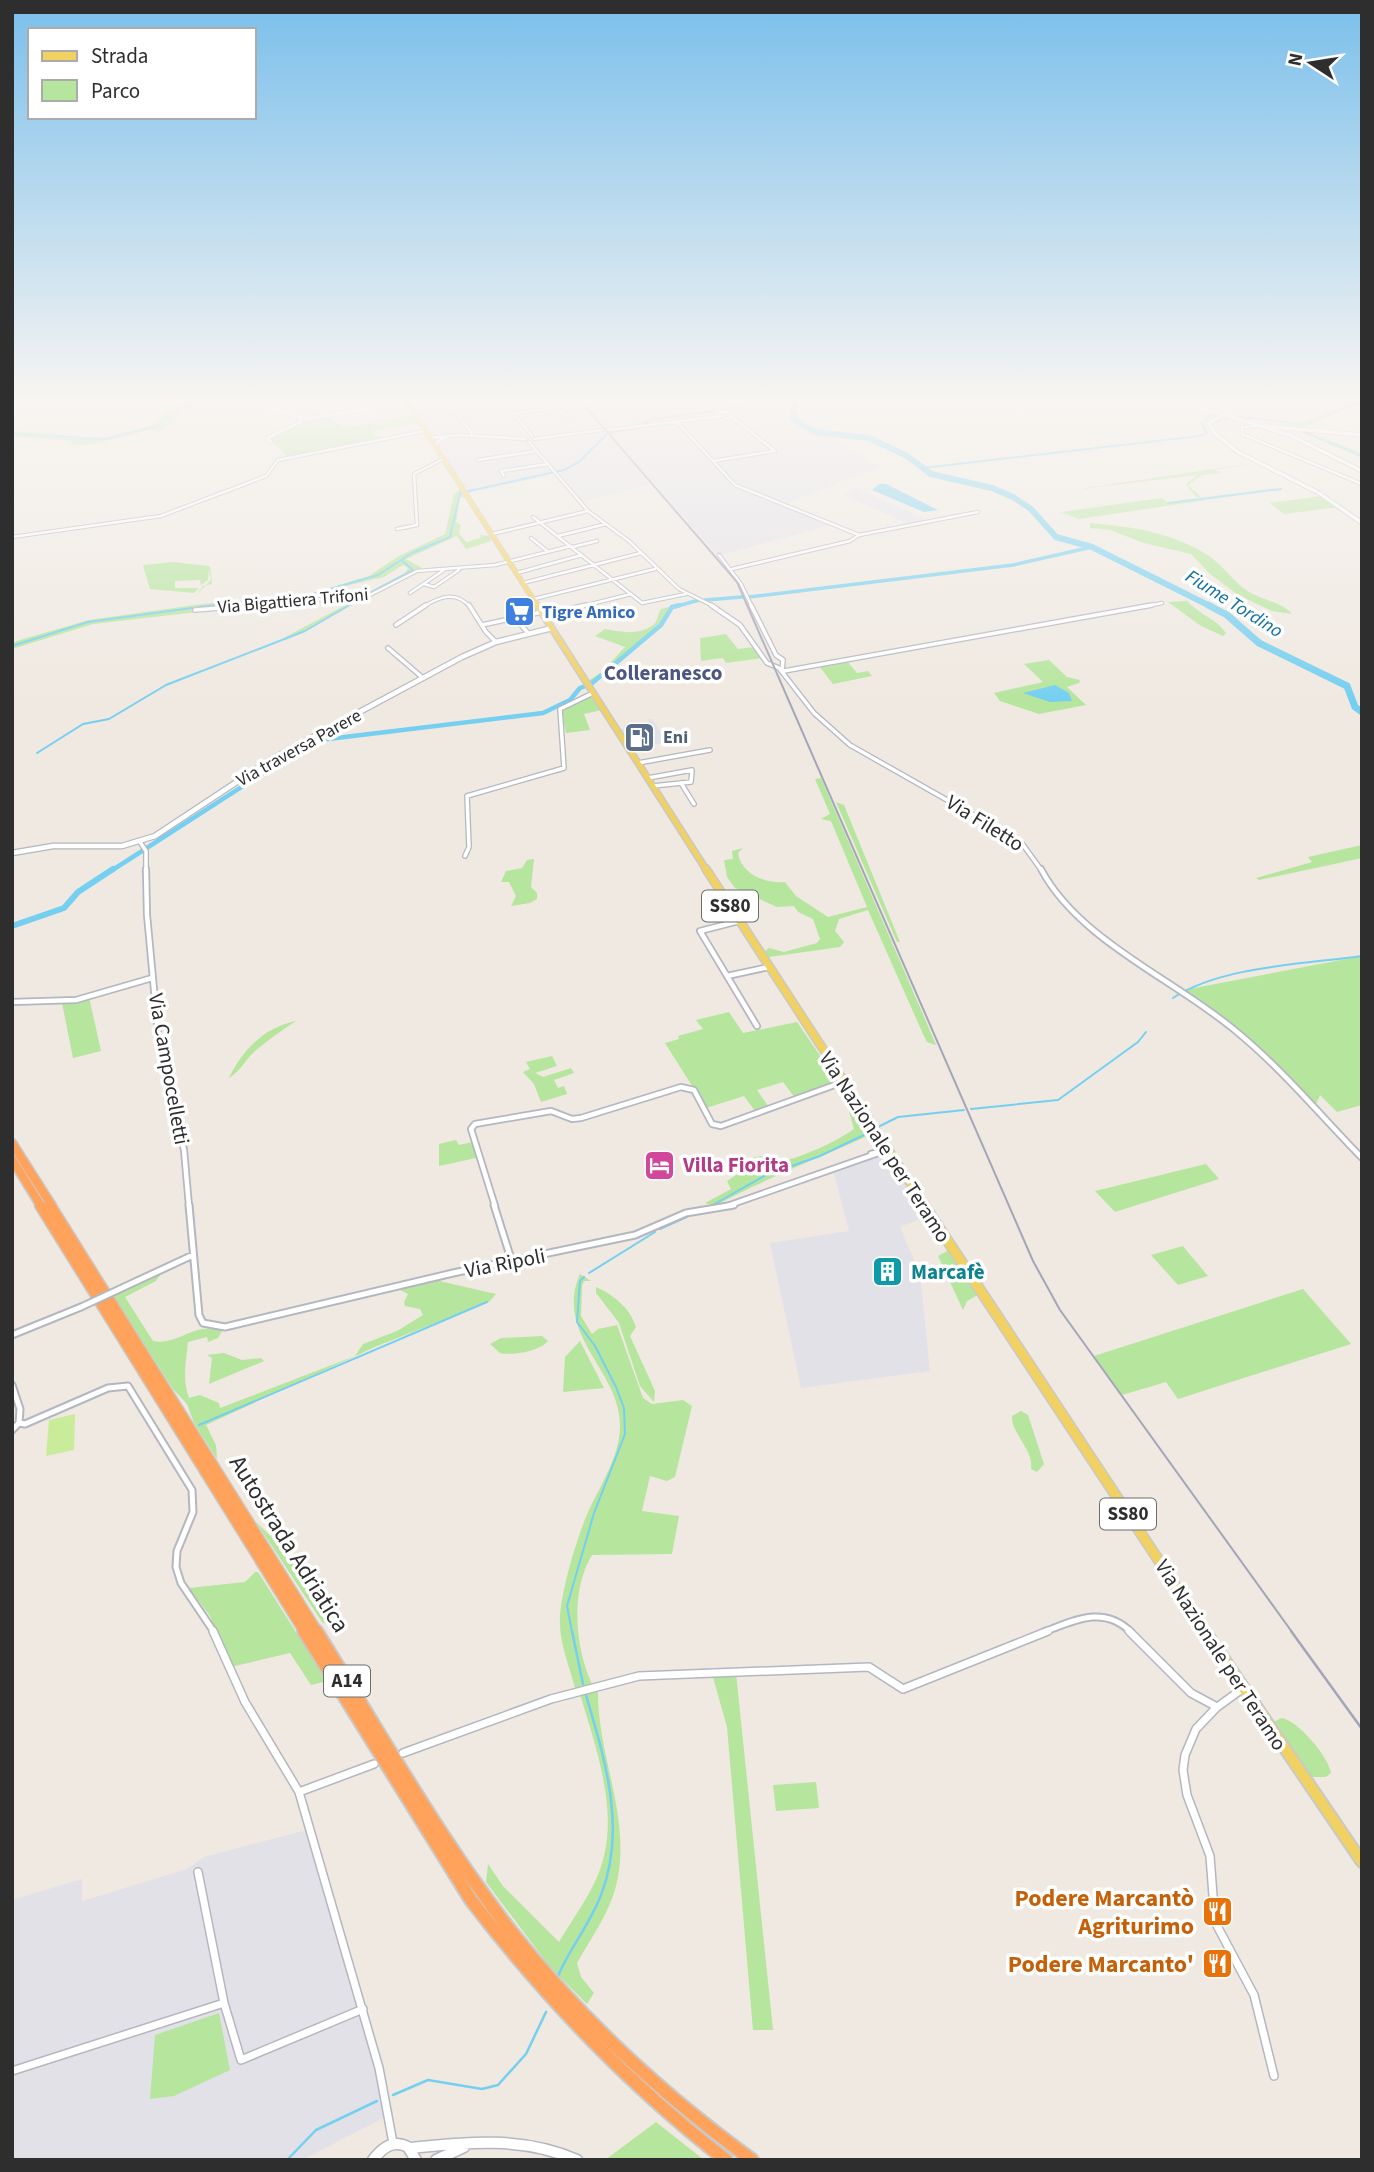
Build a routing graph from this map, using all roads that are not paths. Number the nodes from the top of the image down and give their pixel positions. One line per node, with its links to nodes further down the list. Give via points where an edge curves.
1 (207, 498): 17 (street, via 160,516)
2 (415, 498): 13 (street, via 417,525)
3 (469, 498): 14 (main road, Via Nazionale per Teramo / SS80)
4 (578, 498): 7 (street, Via Filetto)
5 (768, 498): 15 (street)
6 (1328, 498): 11 (street)
7 (588, 511): 10 (street); 12 (street, Via Filetto)
8 (978, 512): 15 (street)
9 (533, 517): 10 (street)
10 (541, 523): 14 (street); 16 (street)
11 (1362, 523)
12 (606, 524): 16 (street); 22 (street, Via Filetto)
13 (397, 529)
14 (492, 534): 25 (main road, Via Nazionale per Teramo / SS80)
15 (859, 535): 30 (street)
16 (557, 536): 20 (street)
17 (12, 537)
18 (531, 538): 21 (street)
19 (597, 541): 20 (street, Via Bigattiera Trifoni)
20 (571, 547): 21 (street, Via Bigattiera Trifoni); 23 (street)
21 (548, 552): 25 (street, Via Bigattiera Trifoni)
22 (641, 553): 26 (street); 29 (street, Via Filetto)
23 (582, 555): 26 (street); 31 (street)
24 (719, 555): 30 (street)
25 (510, 562): 28 (street, Via Bigattiera Trifoni); 31 (main road, Via Nazionale per Teramo / SS80)
26 (595, 565): 32 (street); 33 (street)
27 (445, 569): 28 (street, Via Bigattiera Trifoni); 34 (street); 40 (street, Via Bigattiera Trifoni, via 417,571 370,595)
28 (460, 569): 34 (street, via 434,587)
29 (656, 569): 32 (street); 37 (street, Via Filetto)
30 (732, 569): 50 (street, via 776,655 783,660)
31 (517, 573): 33 (main road, Via Nazionale per Teramo / SS80)
32 (612, 580): 36 (street); 38 (street)
33 (523, 583): 38 (main road, Via Nazionale per Teramo / SS80)
34 (423, 584): 35 (street)
35 (410, 593)
36 (631, 594): 37 (street, via 643,603); 41 (street)
37 (686, 594): 50 (street, Via Filetto, via 736,621 767,663)
38 (534, 598): 41 (main road, Via Nazionale per Teramo / SS80)
39 (1162, 603): 50 (street)
40 (195, 610)
41 (544, 616): 42 (street); 45 (street); 46 (main road, Via Nazionale per Teramo / SS80)
42 (515, 618): 44 (street); 47 (street)
43 (396, 625): 44 (street, via 446,595 464,599)
44 (482, 625): 48 (street)
45 (540, 631): 46 (street, Via traversa Parere); 47 (street, Via traversa Parere)
46 (554, 631): 52 (main road, Via Nazionale per Teramo / SS80)
47 (528, 633): 48 (street, Via traversa Parere)
48 (496, 642): 51 (street, Via traversa Parere)
49 (388, 648): 51 (street)
50 (783, 671): 73 (street, Via Filetto, via 805,704 841,738 1021,842 1033,853 1047,886 1059,900 1127,955 1218,1016 1278,1070)
51 (422, 678): 59 (street, Via traversa Parere, via 340,726 280,754 170,829)
52 (590, 688): 54 (main road, Via Nazionale per Teramo / SS80); 61 (street, via 560,709 564,768 467,796 469,847)
53 (710, 750): 54 (street)
54 (638, 764): 55 (main road, Via Nazionale per Teramo / SS80)
55 (648, 778): 56 (street, via 692,769 691,782); 57 (main road, Via Nazionale per Teramo / SS80)
56 (681, 783): 57 (street); 58 (street)
57 (653, 786): 62 (main road, Via Nazionale per Teramo / SS80)
58 (694, 804)
59 (140, 842): 60 (street, Via traversa Parere); 65 (street, Via Campocelletti, via 145,849)
60 (14, 852)
61 (465, 856)
62 (739, 921): 63 (main road, Via Nazionale per Teramo / SS80); 64 (street, via 700,931)
63 (769, 967): 64 (street); 68 (main road, Via Nazionale per Teramo / SS80)
64 (727, 976): 67 (street)
65 (152, 978): 66 (street, via 76,1000); 76 (street, Via Campocelletti, via 159,1043 184,1150)
66 (12, 1002)
67 (757, 1026)
68 (843, 1083): 69 (main road, Via Nazionale per Teramo / SS80); 77 (street, via 721,1126 712,1124 694,1090 681,1087 581,1118 551,1111 475,1124 471,1129)
69 (879, 1137): 71 (main road, Via Nazionale per Teramo / SS80); 72 (street)
70 (12, 1143): 101 (highway, Autostrada Adriatica / A14, via 449,1844 505,1926 547,1978 626,2059)
71 (887, 1150): 72 (street); 75 (main road, Via Nazionale per Teramo / SS80)
72 (875, 1153): 75 (street); 77 (street, Via Ripoli, via 730,1206 686,1213 645,1233)
73 (1362, 1158)
74 (12, 1159): 100 (highway, Autostrada Adriatica / A14, via 471,1900 517,1962 585,2038 648,2098)
75 (897, 1164): 82 (main road, Via Nazionale per Teramo / SS80)
76 (194, 1255): 77 (street, Via Ripoli, via 199,1315 203,1323 225,1327); 78 (street, bridge)
77 (512, 1262)
78 (12, 1335)
79 (12, 1385): 80 (street, via 20,1409)
80 (19, 1423): 81 (street); 86 (street, via 51,1418 113,1384 133,1391 192,1490 193,1512 177,1550 181,1583 211,1624 245,1702)
81 (12, 1430)
82 (1243, 1689): 83 (street); 87 (main road, Via Nazionale per Teramo / SS80)
83 (1217, 1707): 84 (street, via 1191,1693 1125,1626 1098,1614 903,1689 869,1667 639,1676 551,1699); 92 (street, via 1198,1724 1184,1747 1185,1788 1209,1850 1216,1924 1244,1974 1270,2045)
84 (403, 1754)
85 (374, 1764): 86 (street)
86 (299, 1792): 90 (street)
87 (1362, 1862)
88 (198, 1872): 89 (street)
89 (224, 2003): 90 (street, via 241,2060); 91 (street)
90 (363, 2009): 93 (street)
91 (12, 2071)
92 (1274, 2076)
93 (393, 2143): 95 (main road); 96 (main road, via 378,2151)
94 (469, 2145): 95 (main road); 98 (main road); 99 (main road, via 519,2142 560,2150)
95 (410, 2148): 97 (main road)
96 (373, 2160)
97 (416, 2160)
98 (436, 2160)
99 (577, 2160)
100 (726, 2160)
101 (752, 2160)

